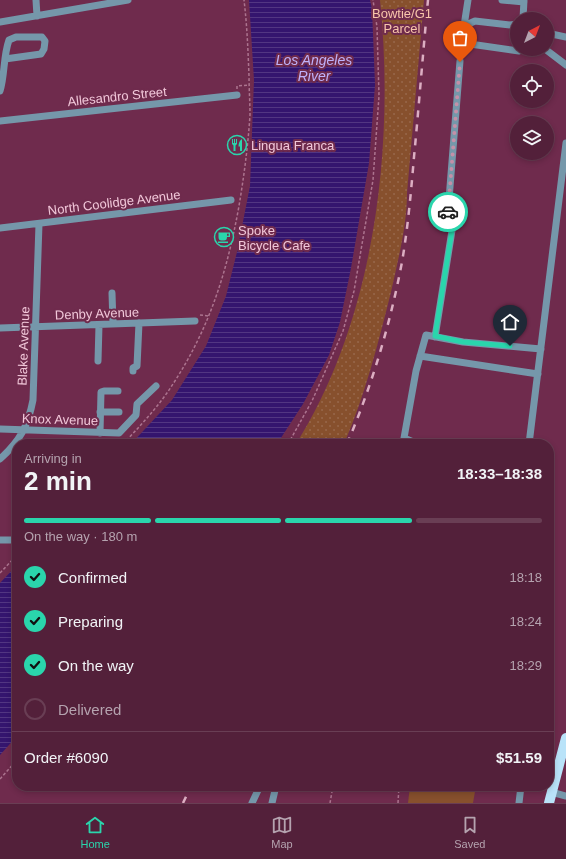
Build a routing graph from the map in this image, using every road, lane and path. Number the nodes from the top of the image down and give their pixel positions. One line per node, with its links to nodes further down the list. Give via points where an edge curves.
1 (36, 0): 9 (street)
2 (128, 0): 9 (street)
3 (244, 0): 20 (path)
4 (373, 0): 50 (path, via 377,27 379,96 373,180 354,291 343,331 312,400)
5 (468, 0): 12 (street)
6 (502, 0): 7 (street)
7 (524, 1): 8 (street)
8 (523, 12)
9 (36, 16): 10 (street)
10 (0, 22)
11 (510, 25): 12 (street, via 475,21)
12 (464, 26): 15 (street, via 463,43)
13 (554, 34): 14 (street)
14 (566, 37)
15 (510, 50)
16 (554, 56): 19 (street)
17 (5, 59): 17 (street, via 9,40 42,37 45,41 41,54); 21 (street)
18 (460, 62): 35 (street, via 448,212 454,218)
19 (566, 65)
20 (249, 85): 22 (path, via 237,86); 49 (path, via 250,113 245,174 233,241 220,288 203,330 173,385)
21 (0, 91)
22 (237, 95): 23 (street, Allesandro Street)
23 (0, 121)
24 (566, 143): 36 (street)
25 (231, 200): 26 (street, North Coolidge Avenue)
26 (40, 224): 27 (street, North Coolidge Avenue); 33 (street, Blake Avenue)
27 (0, 228)
28 (112, 293): 31 (street)
29 (195, 321): 30 (street, Denby Avenue)
30 (138, 323): 31 (street, Denby Avenue); 39 (street, via 137,366)
31 (113, 324): 32 (street, Denby Avenue)
32 (98, 325): 33 (street, Denby Avenue); 38 (street)
33 (36, 327): 34 (street, Denby Avenue); 46 (street, Blake Avenue, via 33,400)
34 (0, 328)
35 (435, 336): 36 (street, via 463,342); 37 (street, via 426,335)
36 (541, 349): 40 (street)
37 (420, 356): 40 (street); 51 (street, via 404,438)
38 (98, 361)
39 (133, 371)
40 (538, 374): 52 (street)
41 (156, 386): 47 (street, Knox Avenue, via 137,404 136,415 119,433)
42 (118, 391): 43 (street, via 101,392)
43 (100, 412): 44 (street); 47 (street)
44 (119, 412)
45 (0, 429): 46 (street, Knox Avenue)
46 (24, 430): 47 (street, Knox Avenue); 48 (street, Blake Avenue)
47 (100, 433)
48 (18, 439)
49 (128, 439)
50 (291, 439)
51 (406, 439)
52 (530, 439)
53 (12, 447): 54 (street, Blake Avenue)
54 (0, 459)
55 (0, 540): 56 (street)
56 (12, 540)
57 (12, 560): 58 (path)
58 (0, 573)
59 (566, 738): 62 (main road)
60 (12, 766): 61 (path)
61 (0, 779)
62 (554, 781)
63 (258, 791): 70 (street)
64 (275, 791): 71 (street)
65 (332, 791): 72 (path)
66 (399, 791): 73 (path)
67 (520, 791): 74 (street)
68 (551, 792): 69 (street); 75 (main road)
69 (566, 796)
70 (252, 803)
71 (272, 803)
72 (330, 803)
73 (398, 803)
74 (519, 803)
75 (548, 803)

